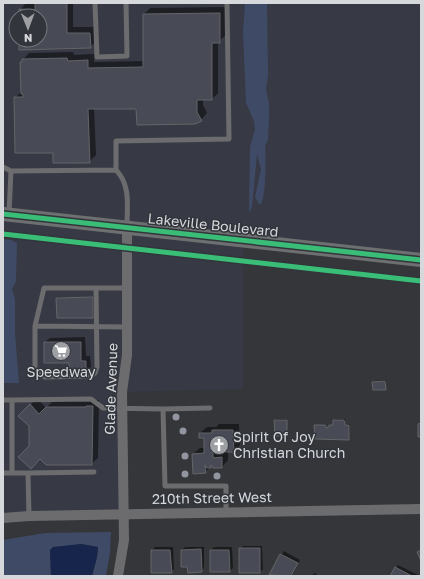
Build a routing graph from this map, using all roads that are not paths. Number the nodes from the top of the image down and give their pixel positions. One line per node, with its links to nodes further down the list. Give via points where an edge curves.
1 (95, 3): 2 (lane, via 97,57 127,56)
2 (126, 3)
3 (227, 3): 5 (lane, via 229,139 116,140)
4 (3, 167): 6 (lane)
5 (116, 170): 6 (lane); 8 (lane, via 126,186)
6 (11, 171): 7 (lane)
7 (6, 214): 8 (street, Lakeville Boulevard)
8 (127, 227): 9 (street, Lakeville Boulevard); 11 (street, Glade Avenue)
9 (421, 260)
10 (96, 288): 11 (lane); 12 (lane); 13 (lane, via 44,288)
11 (127, 288): 14 (street, Glade Avenue)
12 (96, 325): 13 (lane); 13 (lane, via 97,370 91,376 80,377 45,377 38,373 35,366); 14 (lane)
13 (34, 326)
14 (127, 326): 18 (street, Glade Avenue)
15 (3, 400): 16 (lane)
16 (12, 400): 18 (lane, via 91,399 103,408); 22 (lane)
17 (210, 408): 19 (lane)
18 (122, 409): 19 (lane); 26 (street, Glade Avenue)
19 (163, 409): 25 (lane, via 165,486 226,486)
20 (94, 472): 23 (lane)
21 (3, 473): 22 (lane)
22 (12, 473): 23 (lane)
23 (28, 473): 27 (lane)
24 (421, 509): 25 (street, 210th Street West)
25 (226, 512): 26 (street, 210th Street West)
26 (124, 514): 27 (street, 210th Street West); 29 (street, Glade Avenue, via 123,549)
27 (30, 516): 28 (street, 210th Street West)
28 (3, 518)
29 (118, 576)

